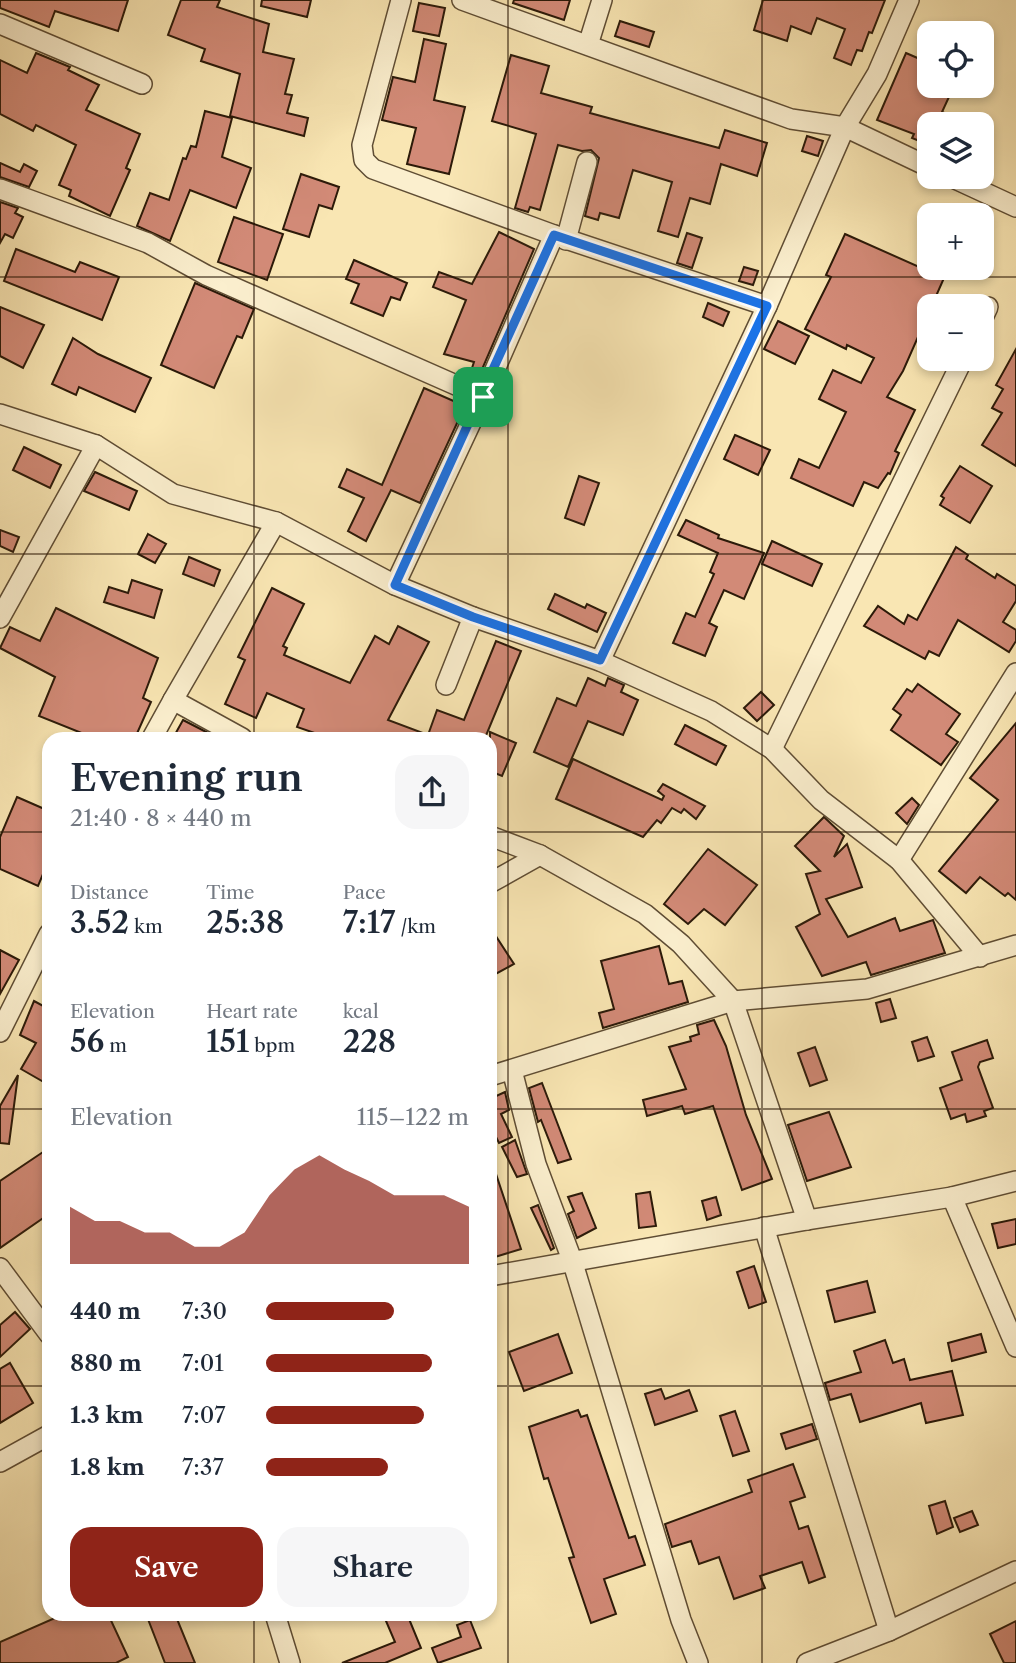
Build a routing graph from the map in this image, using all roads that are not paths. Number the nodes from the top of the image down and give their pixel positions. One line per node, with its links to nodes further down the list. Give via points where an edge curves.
1 (401, 0): 14 (street, via 362,145 364,160 373,169)
2 (462, 0): 6 (street)
3 (602, 0): 6 (street)
4 (909, 0): 8 (street, via 877,74)
5 (0, 24): 7 (street)
6 (589, 45): 8 (street, via 791,120)
7 (142, 84)
8 (845, 127): 9 (street); 15 (street)
9 (917, 161)
10 (587, 162): 14 (street)
11 (0, 189): 17 (street, via 148,243 206,275)
12 (977, 189): 13 (street)
13 (1016, 207)
14 (560, 237): 15 (street); 17 (street)
15 (767, 306): 24 (street)
16 (957, 371): 30 (street)
17 (483, 397): 21 (street)
18 (0, 414): 19 (street)
19 (96, 445): 20 (street, via 173,494); 23 (street)
20 (276, 522): 21 (street); 27 (street)
21 (395, 585): 22 (street)
22 (473, 617): 24 (street); 26 (street)
23 (0, 618)
24 (600, 660): 30 (street, via 711,711)
25 (1014, 683): 33 (street)
26 (446, 685)
27 (173, 700): 28 (street); 29 (street)
28 (155, 732)
29 (231, 732)
30 (772, 749): 33 (street, via 821,800)
31 (497, 839): 32 (street)
32 (540, 855): 34 (street); 38 (street, via 645,914 681,944)
33 (900, 860): 37 (street)
34 (497, 879)
35 (1016, 945): 37 (street)
36 (42, 948): 39 (street)
37 (980, 957): 38 (street, via 867,989)
38 (733, 1001): 40 (street); 44 (street)
39 (0, 1032)
40 (512, 1070): 41 (street); 46 (street, via 536,1164)
41 (497, 1074)
42 (1016, 1181): 43 (street)
43 (952, 1197): 44 (street); 50 (street)
44 (807, 1220): 45 (street)
45 (764, 1227): 46 (street); 55 (street)
46 (572, 1260): 48 (street); 57 (street)
47 (0, 1268): 49 (street)
48 (497, 1275)
49 (42, 1325)
50 (1016, 1347)
51 (42, 1439): 52 (street)
52 (0, 1462)
53 (1016, 1571): 55 (street)
54 (277, 1621): 56 (street)
55 (889, 1631): 58 (street)
56 (290, 1663)
57 (698, 1663)
58 (807, 1663)

